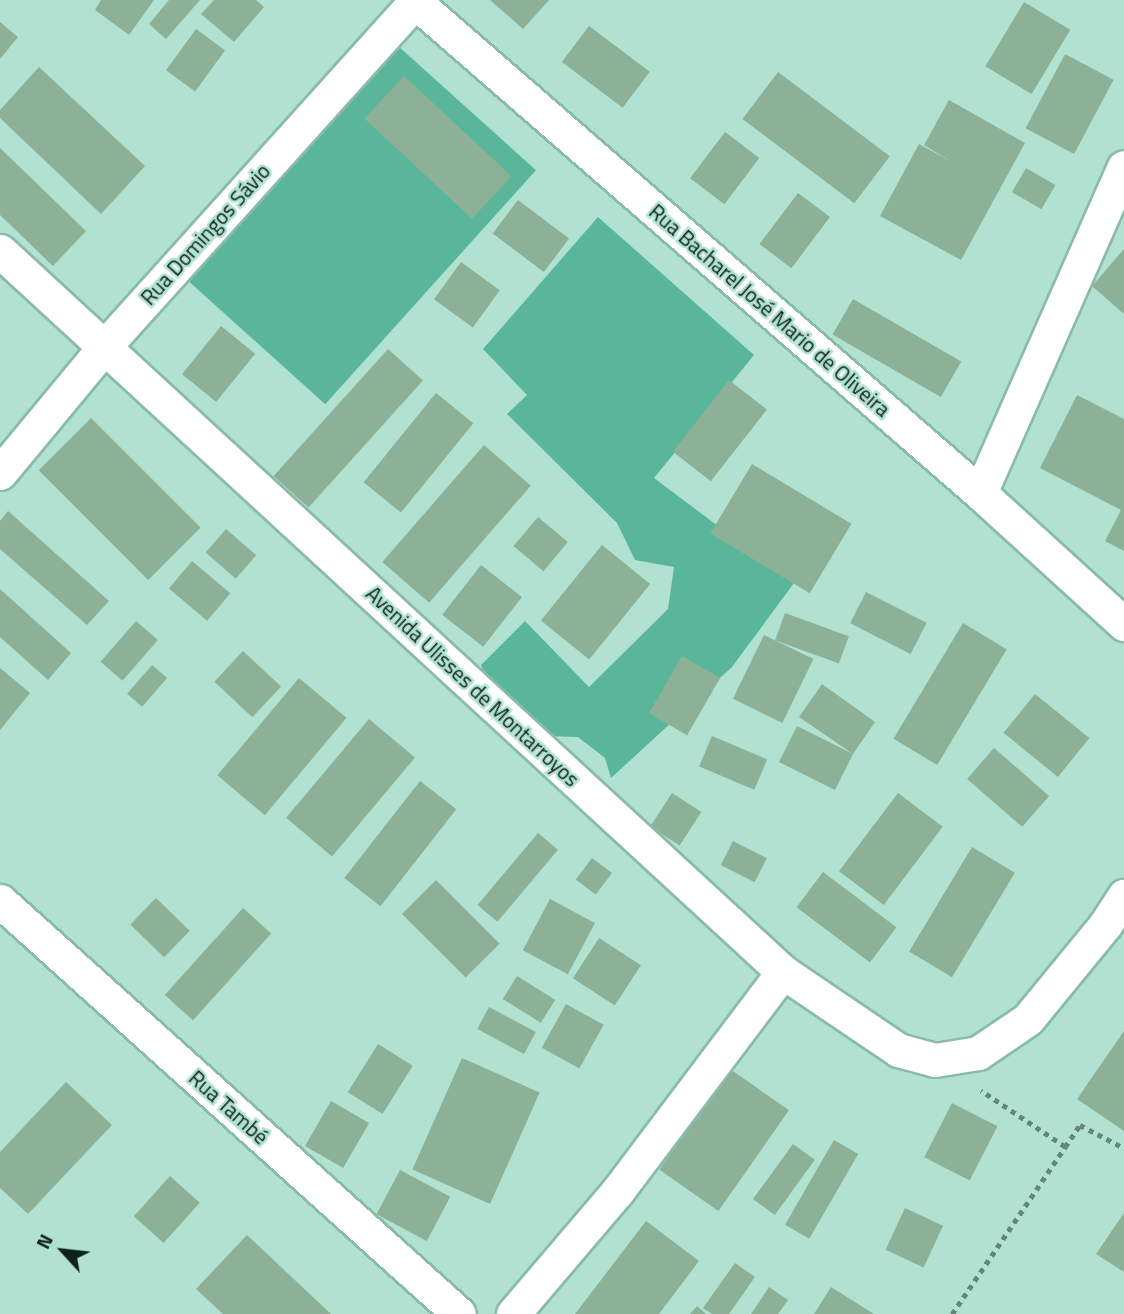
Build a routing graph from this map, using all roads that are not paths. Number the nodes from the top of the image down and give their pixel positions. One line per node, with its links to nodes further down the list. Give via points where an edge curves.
1 (414, 1): 4 (street, Rua Domingos Sávio); 6 (street, Rua Bacharel José Mario de Oliveira)
2 (1124, 167): 6 (street)
3 (0, 251): 4 (street, Avenida Ulisses de Montarroyos)
4 (105, 346): 5 (street, Rua Domingos Sávio); 10 (street, Avenida Ulisses de Montarroyos)
5 (0, 473)
6 (979, 493): 7 (street, Rua Bacharel José Mario de Oliveira)
7 (1124, 624)
8 (1124, 896): 10 (street, Avenida Ulisses de Montarroyos, via 1028,1019 978,1054 934,1060 898,1050)
9 (0, 901): 11 (street, Rua També)
10 (783, 972): 12 (street, via 617,1192)
11 (459, 1314)
12 (513, 1314)

